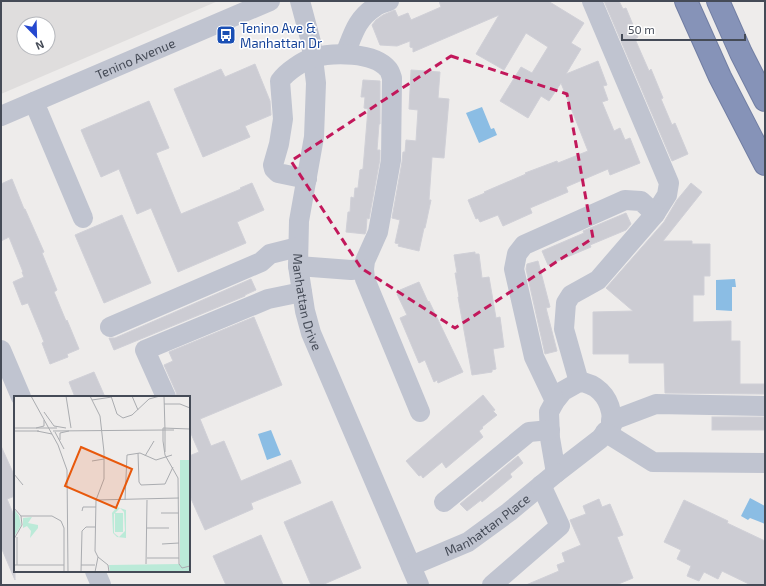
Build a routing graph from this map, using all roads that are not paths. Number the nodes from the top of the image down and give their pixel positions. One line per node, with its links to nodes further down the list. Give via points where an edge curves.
1 (270, 1): 10 (street, Tenino Avenue)
2 (300, 1): 8 (street, Manhattan Drive)
3 (389, 1): 7 (street, via 364,15 357,24)
4 (592, 1): 14 (street, via 669,183 667,195)
5 (686, 1): 12 (highway, via 720,77)
6 (718, 1): 9 (highway)
7 (345, 54): 8 (street); 17 (street, via 380,62 392,78 391,160 378,232)
8 (313, 58): 13 (street, Manhattan Drive, via 316,83 314,137); 13 (street, via 295,67 280,80 283,119 273,164 278,173)
9 (765, 100)
10 (34, 102): 11 (street, Tenino Avenue); 15 (street)
11 (1, 116)
12 (765, 164)
13 (307, 179): 16 (street, Manhattan Drive, via 299,221)
14 (655, 214): 21 (street, via 598,280 571,295 566,303 564,329); 24 (street, via 641,201 625,200 524,245 517,254 514,269 534,357)
15 (83, 218)
16 (298, 256): 17 (street, via 351,270); 18 (street, Manhattan Drive); 19 (street, via 270,254 261,262)
17 (364, 269): 26 (street, via 365,279)
18 (302, 292): 23 (street, via 268,299 146,350); 32 (street, Manhattan Drive, via 304,311 311,333)
19 (110, 327)
20 (1, 350): 22 (street)
21 (579, 382): 24 (street, via 563,391); 27 (street, via 586,382 608,399 611,413)
22 (21, 396)
23 (166, 396)
24 (555, 401): 28 (street, via 549,412)
25 (765, 406): 27 (street, via 656,404)
26 (420, 412)
27 (608, 427): 29 (street, via 653,462); 30 (street, Manhattan Place, via 600,439)
28 (550, 430): 30 (street); 31 (street, via 529,432)
29 (765, 463)
30 (549, 479): 32 (street, Manhattan Place, via 468,542); 36 (street, via 560,526)
31 (444, 502)
32 (411, 566): 35 (street, Manhattan Drive)
33 (95, 572): 34 (street)
34 (101, 585)
35 (419, 585)
36 (492, 585)

